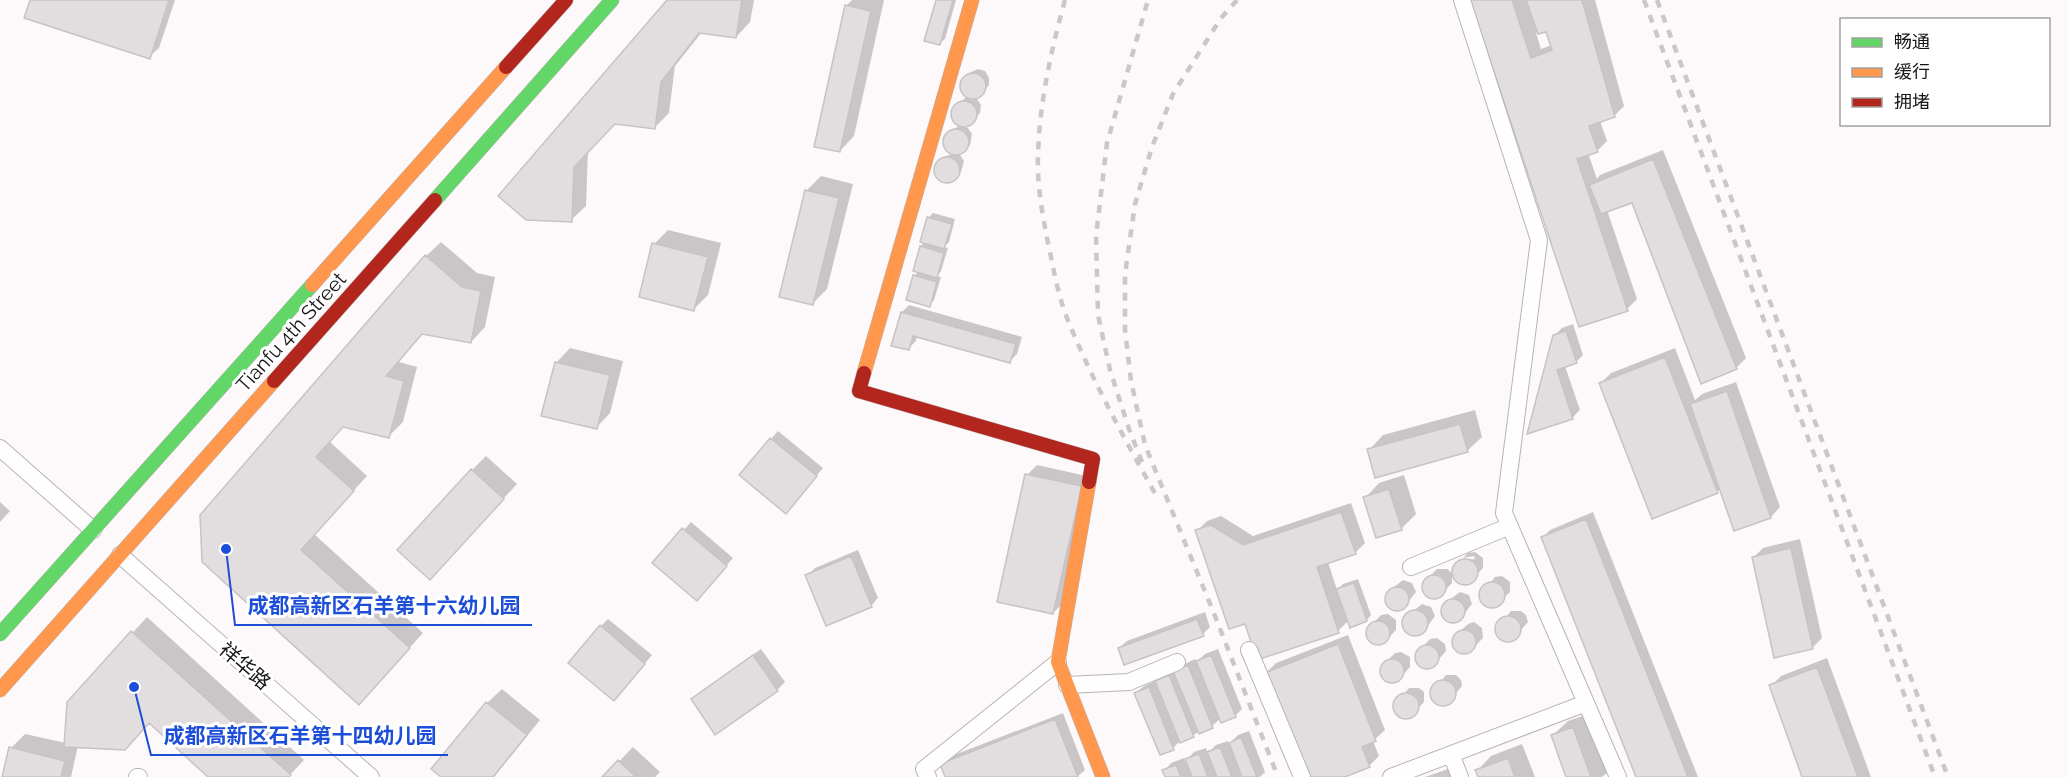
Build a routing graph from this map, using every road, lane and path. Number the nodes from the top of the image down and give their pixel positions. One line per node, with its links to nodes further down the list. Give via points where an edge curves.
1 (566, 0): 7 (main road, Tianfu 4th Street)
2 (612, 0): 8 (main road, Tianfu 4th Street)
3 (972, 0): 12 (main road, via 859,391 1093,459)
4 (1462, 0): 6 (street, via 1539,240 1504,513)
5 (0, 448): 7 (street)
6 (1510, 526): 9 (street); 16 (street)
7 (93, 530): 10 (main road, Tianfu 4th Street)
8 (120, 555): 15 (main road, Tianfu 4th Street); 19 (street, 祥华路)
9 (1412, 567)
10 (0, 634)
11 (1249, 650): 21 (street)
12 (1058, 662): 14 (main road); 18 (street)
13 (1177, 663): 14 (street, via 1129,682)
14 (1067, 685): 20 (main road)
15 (0, 690)
16 (1586, 703): 17 (street); 24 (street)
17 (1451, 754): 22 (street); 23 (street)
18 (923, 774)
19 (371, 777)
20 (1103, 777)
21 (1302, 777)
22 (1391, 777)
23 (1460, 777)
24 (1618, 777)

